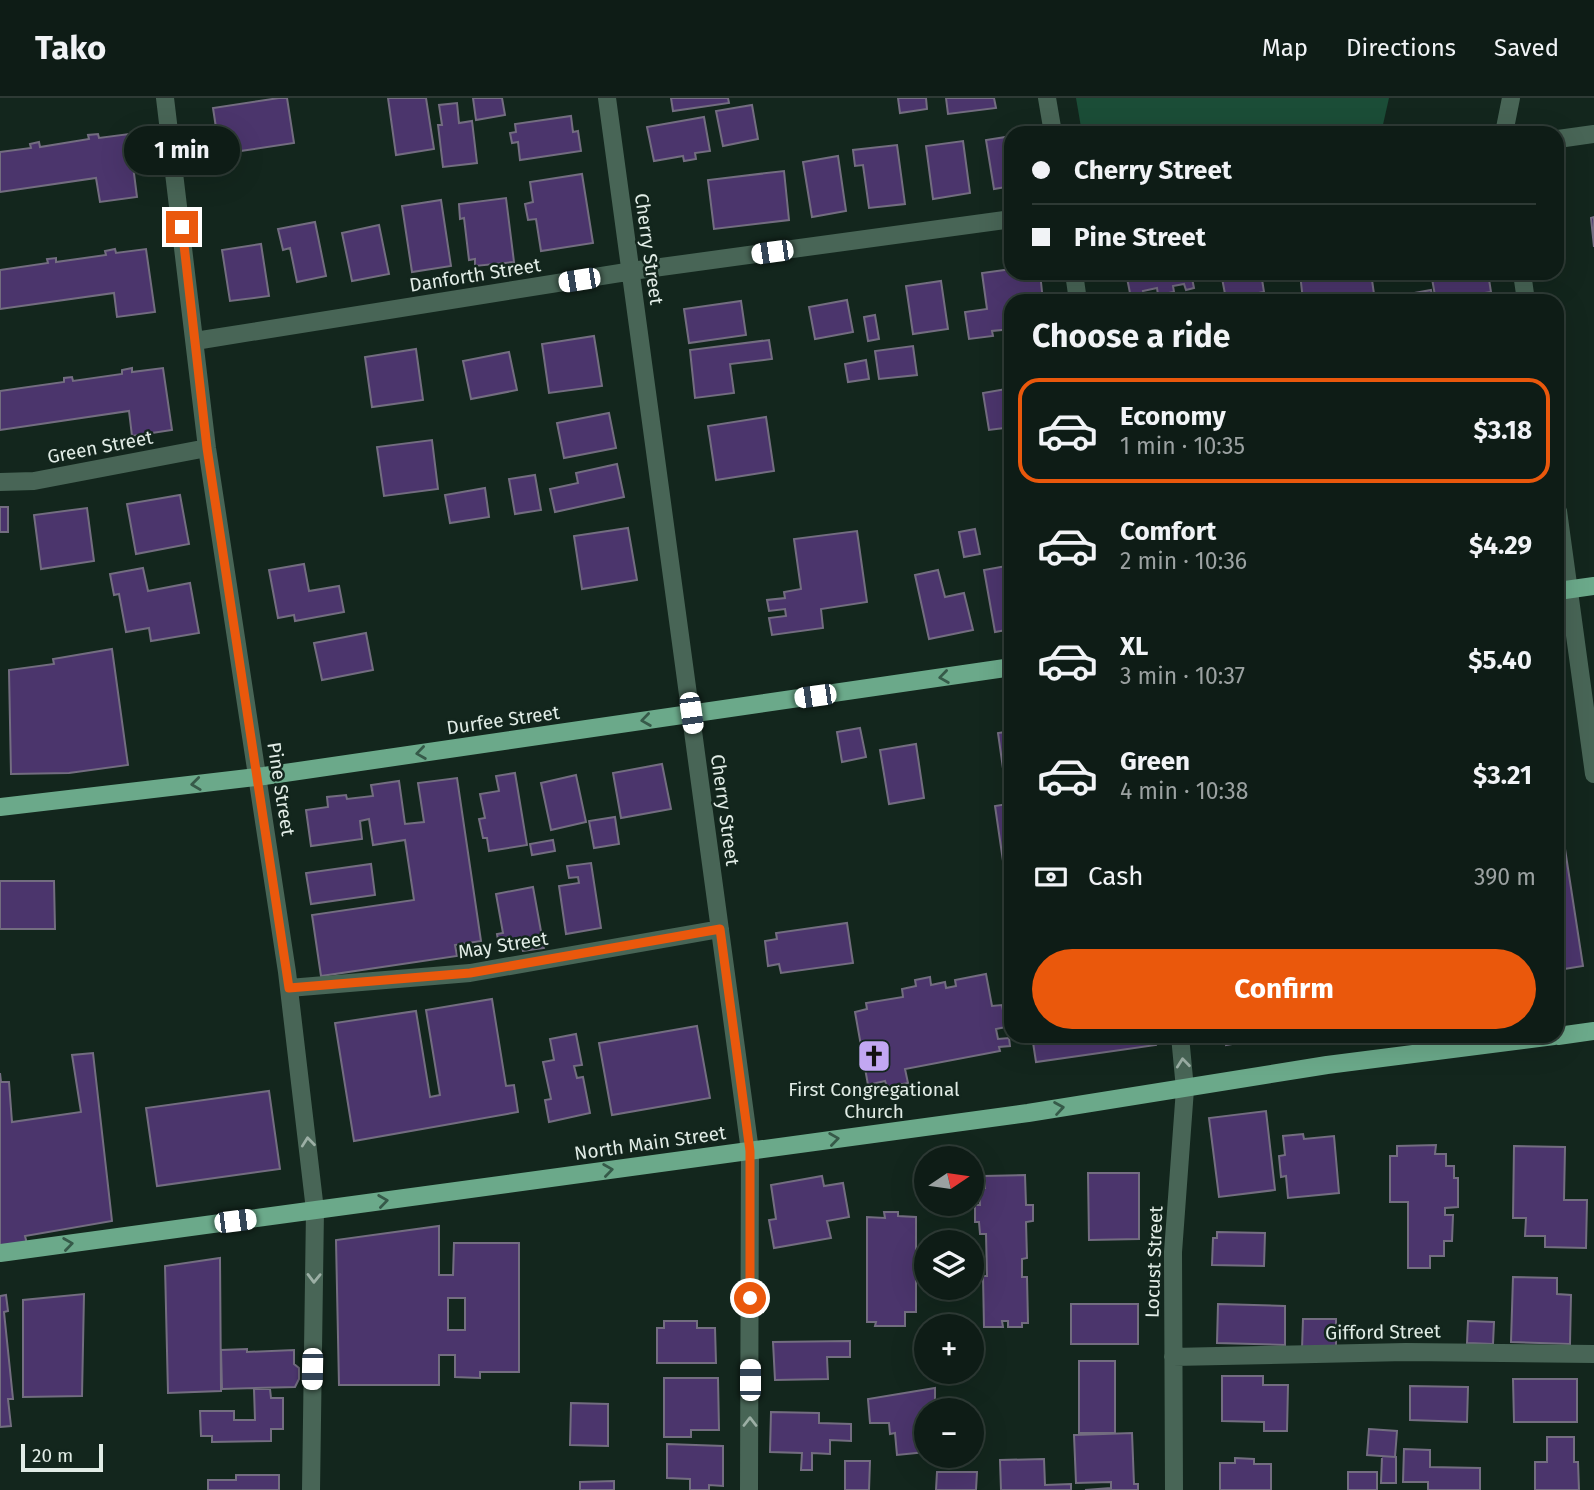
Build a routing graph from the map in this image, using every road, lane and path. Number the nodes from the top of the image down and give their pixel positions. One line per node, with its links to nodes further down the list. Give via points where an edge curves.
1 (165, 98): 11 (street, Pine Street)
2 (607, 98): 10 (street, Cherry Street)
3 (1047, 98): 5 (street)
4 (1511, 98): 6 (street)
5 (1052, 126)
6 (1505, 126)
7 (1594, 134): 8 (street)
8 (1564, 138)
9 (1004, 220): 10 (street, Danforth Street)
10 (631, 271): 11 (street, Danforth Street); 18 (street, Cherry Street)
11 (195, 341): 12 (street, Pine Street)
12 (207, 448): 13 (street, Green Street, via 34,481); 20 (street, Pine Street)
13 (0, 482)
14 (1594, 586): 15 (main road)
15 (1564, 590)
16 (1564, 596): 19 (street)
17 (1004, 668): 18 (main road, Durfee Street, one-way to 18)
18 (691, 713): 20 (main road, Durfee Street, one-way to 20); 22 (street, Cherry Street)
19 (1594, 774)
20 (258, 776): 21 (main road, Durfee Street, one-way to 21); 23 (street, Pine Street)
21 (0, 807)
22 (720, 929): 23 (street, May Street, via 470,973); 29 (street, Cherry Street)
23 (289, 988): 30 (street, Pine Street, one-way to 23)
24 (1594, 1031): 25 (main road, North Main Street)
25 (1564, 1035)
26 (1181, 1043): 28 (street, Locust Street, one-way to 26)
27 (1501, 1043): 28 (main road, North Main Street)
28 (1185, 1089): 29 (main road, North Main Street, one-way to 28); 33 (street, Locust Street, via 1172,1252)
29 (750, 1151): 30 (main road, North Main Street, one-way to 29); 35 (street, Cherry Street, one-way to 29)
30 (315, 1210): 31 (main road, North Main Street, one-way to 30); 34 (street, Pine Street, one-way to 34)
31 (0, 1253)
32 (1594, 1354): 33 (street, Gifford Street)
33 (1173, 1356): 36 (street, Locust Street)
34 (311, 1490)
35 (749, 1490)
36 (1174, 1490)

